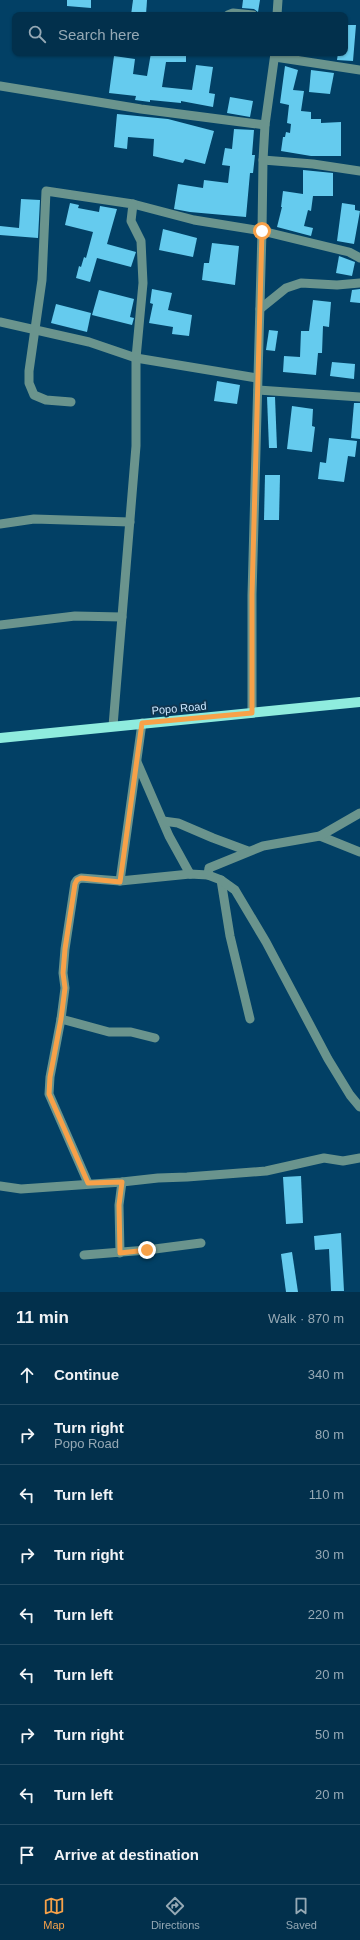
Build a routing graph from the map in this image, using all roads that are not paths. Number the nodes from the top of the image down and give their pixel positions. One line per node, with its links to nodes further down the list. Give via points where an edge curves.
1 (278, 0): 2 (street)
2 (277, 12)
3 (275, 56): 7 (street)
4 (281, 56): 5 (street)
5 (360, 70)
6 (0, 86): 7 (street, via 141,109)
7 (265, 125): 8 (street)
8 (262, 160): 9 (street); 11 (street)
9 (360, 171)
10 (133, 204): 11 (street, via 194,220); 16 (street, via 46,191 42,280); 17 (street, via 131,221 141,241 143,283)
11 (262, 231): 12 (street, via 349,252); 14 (street)
12 (360, 258)
13 (360, 283): 14 (street, via 301,283 286,288)
14 (260, 309): 18 (street)
15 (0, 322): 16 (street)
16 (34, 330): 17 (street, via 89,342); 21 (street, via 28,371 34,395 46,400)
17 (136, 358): 18 (street); 22 (street, via 136,446)
18 (257, 378): 19 (street)
19 (258, 390): 20 (street); 27 (street, via 252,595)
20 (358, 394)
21 (71, 402)
22 (130, 522): 23 (street, via 34,519); 24 (street)
23 (0, 524)
24 (122, 617): 25 (street, via 75,616); 29 (street)
25 (0, 625)
26 (360, 702): 27 (main road, Popo Road)
27 (252, 713): 28 (main road, Popo Road)
28 (142, 723): 29 (main road, Popo Road); 31 (street)
29 (113, 726): 30 (main road, Popo Road)
30 (0, 738)
31 (137, 762): 33 (street); 40 (street)
32 (360, 812): 34 (street)
33 (164, 821): 35 (street, via 178,823); 37 (street, via 169,836)
34 (320, 836): 35 (street); 36 (street)
35 (248, 851): 38 (street, via 209,868)
36 (360, 852)
37 (190, 874): 38 (street); 40 (street)
38 (208, 875): 39 (street)
39 (221, 880): 41 (street, via 230,936); 44 (street, via 235,890 266,942 328,1059)
40 (120, 882): 42 (street, via 81,878 75,884 65,949 65,988)
41 (250, 1018)
42 (61, 1019): 43 (street, via 109,1032 131,1032); 47 (street, via 49,1094)
43 (155, 1038)
44 (360, 1107)
45 (360, 1158): 46 (street, via 343,1161 324,1158 266,1171)
46 (122, 1182): 47 (street); 50 (street, via 119,1205)
47 (88, 1183): 48 (street, via 21,1189)
48 (0, 1186)
49 (201, 1243): 50 (street)
50 (120, 1253): 51 (street)
51 (84, 1255)

